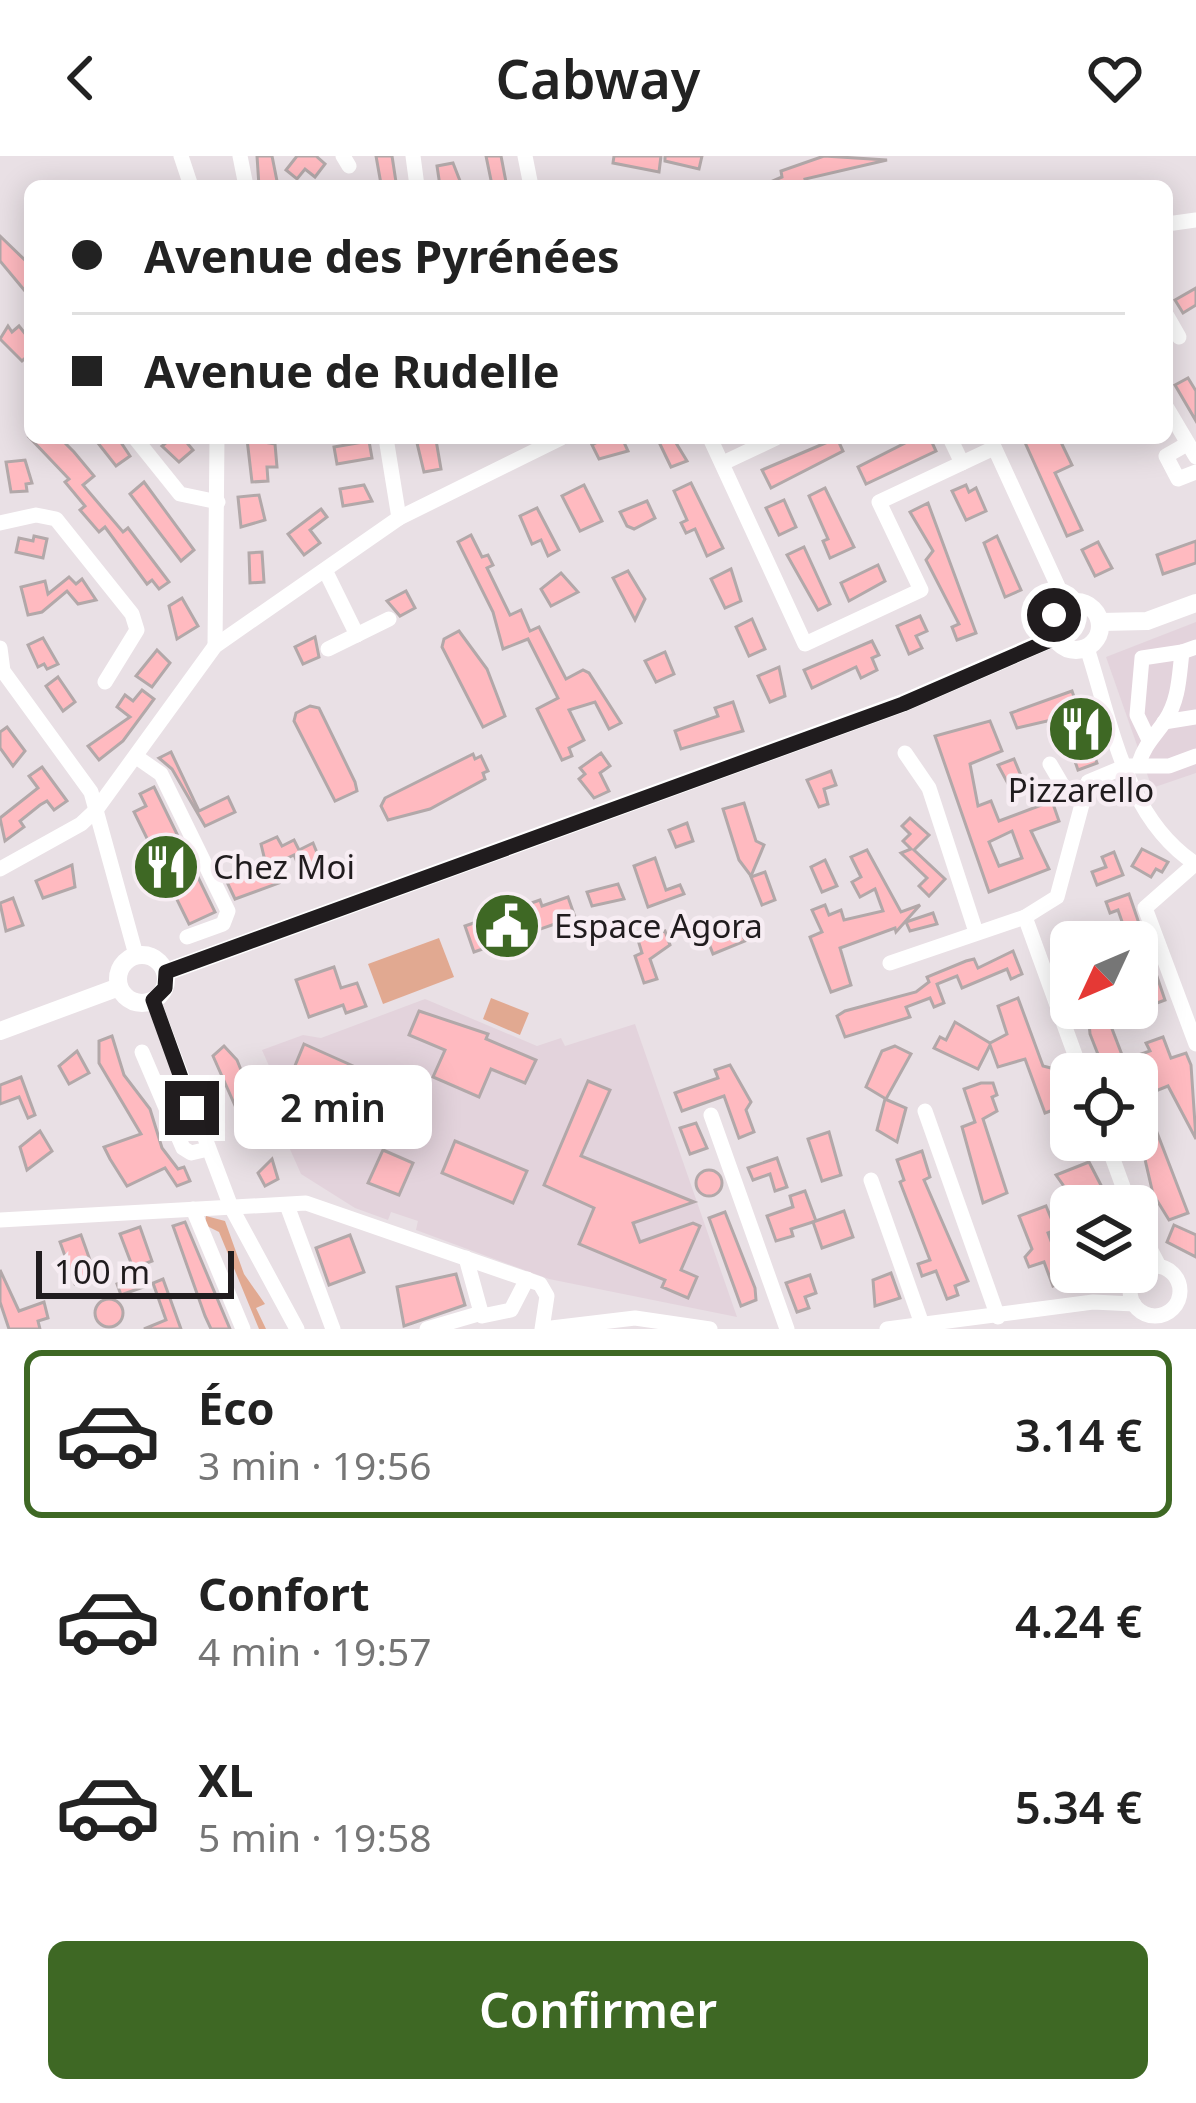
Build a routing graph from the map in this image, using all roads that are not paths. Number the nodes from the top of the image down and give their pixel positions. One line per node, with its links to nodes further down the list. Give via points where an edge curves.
1 (1173, 326): 2 (street)
2 (1179, 337)
3 (1173, 418): 13 (street)
4 (140, 444): 17 (street, via 181,494)
5 (217, 444): 17 (street)
6 (387, 444): 18 (street)
7 (548, 444): 18 (street)
8 (713, 444): 14 (street)
9 (763, 444): 14 (street)
10 (953, 444): 15 (street)
11 (990, 444): 15 (street)
12 (992, 444): 22 (street)
13 (1192, 451): 16 (street, via 1166,457 1178,479)
14 (723, 463): 15 (street, via 805,644 921,590 880,502)
15 (962, 463)
16 (1196, 472)
17 (218, 502): 27 (street)
18 (399, 518): 20 (street)
19 (0, 523): 33 (street, via 56,519 132,614 137,630)
20 (325, 570): 25 (street); 27 (street)
21 (1196, 603): 24 (main road, via 1147,621)
22 (1066, 604): 24 (main road, via 1088,604); 26 (main road, via 1054,615)
23 (389, 619): 25 (street)
24 (1101, 622): 29 (main road)
25 (357, 635): 30 (street)
26 (1055, 638): 29 (main road, via 1069,649); 53 (main road, via 903,704)
27 (215, 646): 41 (street)
28 (0, 648): 32 (street)
29 (1087, 648): 43 (street)
30 (328, 650)
31 (1189, 650): 35 (street); 38 (street, via 1142,658 1137,715)
32 (1, 672): 45 (street, via 80,776)
33 (106, 682)
34 (1196, 686): 35 (street)
35 (1178, 693): 37 (street)
36 (1196, 718): 37 (street)
37 (1164, 722): 38 (street)
38 (1148, 738): 43 (street)
39 (904, 753): 49 (street, via 929,788)
40 (1196, 757): 43 (street)
41 (138, 758): 45 (street); 50 (street, via 161,774 228,911 223,924)
42 (1050, 764): 44 (street, via 1067,793)
43 (1132, 765): 44 (street, via 1088,782); 46 (street, via 1146,818)
44 (1083, 799): 48 (street, via 1057,897)
45 (96, 810): 47 (street); 51 (street)
46 (1196, 864): 57 (street, via 1145,908)
47 (0, 869)
48 (1025, 917): 49 (street); 59 (street)
49 (976, 932): 52 (street)
50 (188, 937)
51 (136, 955): 53 (main road, via 149,955); 54 (main road, via 125,962)
52 (890, 964)
53 (166, 972): 55 (main road)
54 (119, 987): 55 (main road, via 140,1003); 56 (main road)
55 (153, 1000): 62 (street)
56 (0, 1031)
57 (1196, 1044)
58 (142, 1052): 62 (street, via 183,1148)
59 (1074, 1053)
60 (925, 1111): 79 (street)
61 (711, 1114): 88 (street)
62 (208, 1148): 64 (street)
63 (871, 1180): 81 (street)
64 (231, 1207): 65 (street); 66 (street); 83 (street)
65 (287, 1208): 68 (street, via 306,1203); 84 (street)
66 (193, 1209): 67 (street); 82 (street)
67 (0, 1220)
68 (466, 1258): 72 (street); 78 (street)
69 (1158, 1269): 70 (street)
70 (1177, 1277): 71 (street); 75 (street)
71 (1196, 1277)
72 (527, 1279): 78 (street, via 512,1310); 86 (street, via 546,1289)
73 (1111, 1293): 76 (street)
74 (1132, 1293): 77 (street)
75 (1183, 1301): 80 (street); 90 (street)
76 (1093, 1302): 77 (street); 79 (street)
77 (1134, 1304): 80 (street)
78 (478, 1314): 85 (street)
79 (998, 1317): 81 (street)
80 (1153, 1322)
81 (922, 1324): 89 (street)
82 (243, 1329)
83 (297, 1329)
84 (333, 1329)
85 (427, 1329)
86 (542, 1329): 87 (street, via 635,1318)
87 (710, 1329)
88 (788, 1329)
89 (887, 1329)
90 (1171, 1329)

